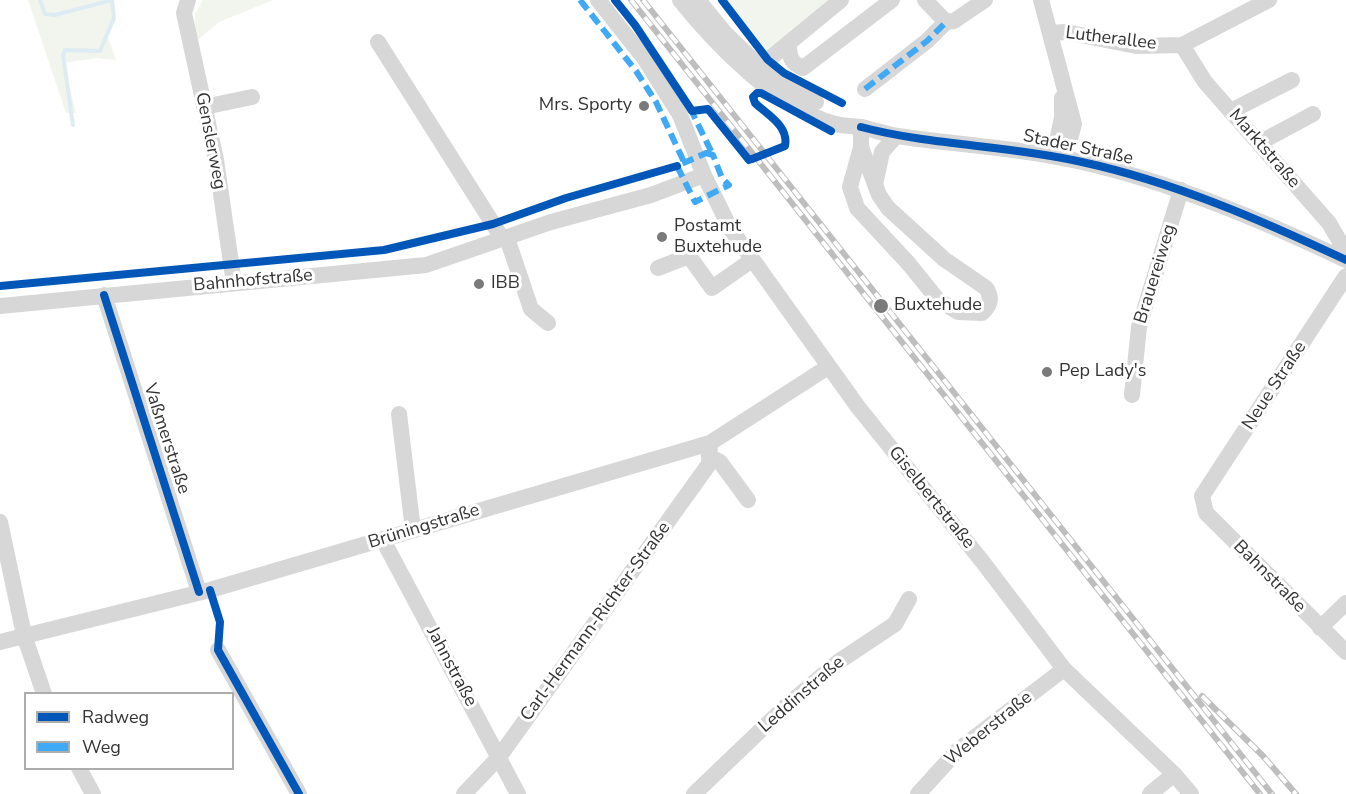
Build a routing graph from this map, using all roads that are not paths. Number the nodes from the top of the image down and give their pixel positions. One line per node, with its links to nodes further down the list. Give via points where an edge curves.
1 (598, 0): 31 (street, Giselbertstraße, via 644,58 680,115)
2 (680, 0): 16 (street, via 705,32)
3 (698, 0): 16 (street)
4 (841, 0): 14 (street)
5 (892, 0): 14 (street, via 803,68 789,56)
6 (925, 0): 11 (street)
7 (985, 0): 11 (street, via 954,21)
8 (1041, 0): 12 (street)
9 (1269, 0): 15 (street, Lutherallee)
10 (184, 4): 21 (street, Genslerweg)
11 (946, 22): 19 (street)
12 (1050, 33): 15 (street, Lutherallee, via 1066,32 1137,46); 18 (street)
13 (378, 42): 35 (street)
14 (789, 44): 16 (street)
15 (1182, 45): 22 (street, Marktstraße, via 1204,82)
16 (755, 69): 24 (street); 24 (street, via 787,100 807,111 834,123)
17 (1292, 80): 22 (street)
18 (1062, 82): 25 (street); 29 (street, via 1062,117)
19 (865, 89)
20 (252, 97): 21 (street)
21 (204, 107): 41 (street, Genslerweg)
22 (1231, 111): 27 (street, Marktstraße)
23 (1312, 114): 27 (street)
24 (861, 127): 26 (street, Stader Straße); 28 (street)
25 (1073, 134): 29 (street); 30 (street)
26 (896, 136): 29 (street, Stader Straße); 32 (street, via 882,152)
27 (1259, 143): 36 (street, Marktstraße, via 1329,223)
28 (861, 147): 32 (street); 33 (street)
29 (1054, 156): 30 (street, Stader Straße)
30 (1095, 165): 34 (street, Stader Straße)
31 (704, 175): 35 (street, Bahnhofstraße, via 651,195); 37 (street, Giselbertstraße, via 730,228)
32 (875, 185): 33 (street, via 858,181); 33 (street, via 888,208 944,259 986,288 990,303 982,313 958,312 931,294 857,208)
33 (850, 186)
34 (1181, 190): 38 (street, Stader Straße, via 1261,220); 46 (street, Brauereiweg, via 1139,327)
35 (504, 238): 41 (street, Bahnhofstraße, via 426,265); 44 (street, via 531,309)
36 (1346, 252)
37 (753, 260): 39 (street, via 712,288 689,256); 45 (street, Giselbertstraße)
38 (1346, 260)
39 (658, 268)
40 (1346, 276): 49 (street, Neue Straße)
41 (234, 283): 42 (street, Bahnhofstraße)
42 (104, 295): 43 (street, Bahnhofstraße); 54 (street, Vaßmerstraße)
43 (0, 306)
44 (548, 323)
45 (828, 367): 48 (street, Brüningstraße); 62 (street, Giselbertstraße)
46 (1132, 395)
47 (399, 414): 52 (street)
48 (710, 450): 50 (street); 52 (street, Brüningstraße); 64 (street, Carl-Hermann-Richter-Straße, via 709,464)
49 (1202, 496): 57 (street, Bahnstraße, via 1206,513)
50 (748, 500)
51 (0, 522): 58 (street)
52 (413, 530): 53 (street, Brüningstraße)
53 (383, 540): 54 (street, Brüningstraße); 64 (street, Jahnstraße)
54 (199, 592): 58 (street, Brüningstraße)
55 (909, 599): 71 (street, Leddinstraße, via 895,624 838,662)
56 (1346, 603): 57 (street)
57 (1320, 628): 61 (street, Bahnstraße)
58 (24, 635): 59 (street, Brüningstraße); 63 (street)
59 (0, 642)
60 (218, 650): 68 (street)
61 (1346, 651)
62 (1064, 669): 66 (street, Giselbertstraße); 72 (street, Weberstraße, via 958,750)
63 (44, 692)
64 (499, 757): 69 (street, Carl-Hermann-Richter-Straße); 70 (street, Jahnstraße)
65 (80, 770): 67 (street)
66 (1174, 774): 73 (street); 74 (street, Giselbertstraße)
67 (93, 794)
68 (299, 794)
69 (464, 794)
70 (518, 794)
71 (694, 794)
72 (918, 794)
73 (1150, 794)
74 (1191, 794)

